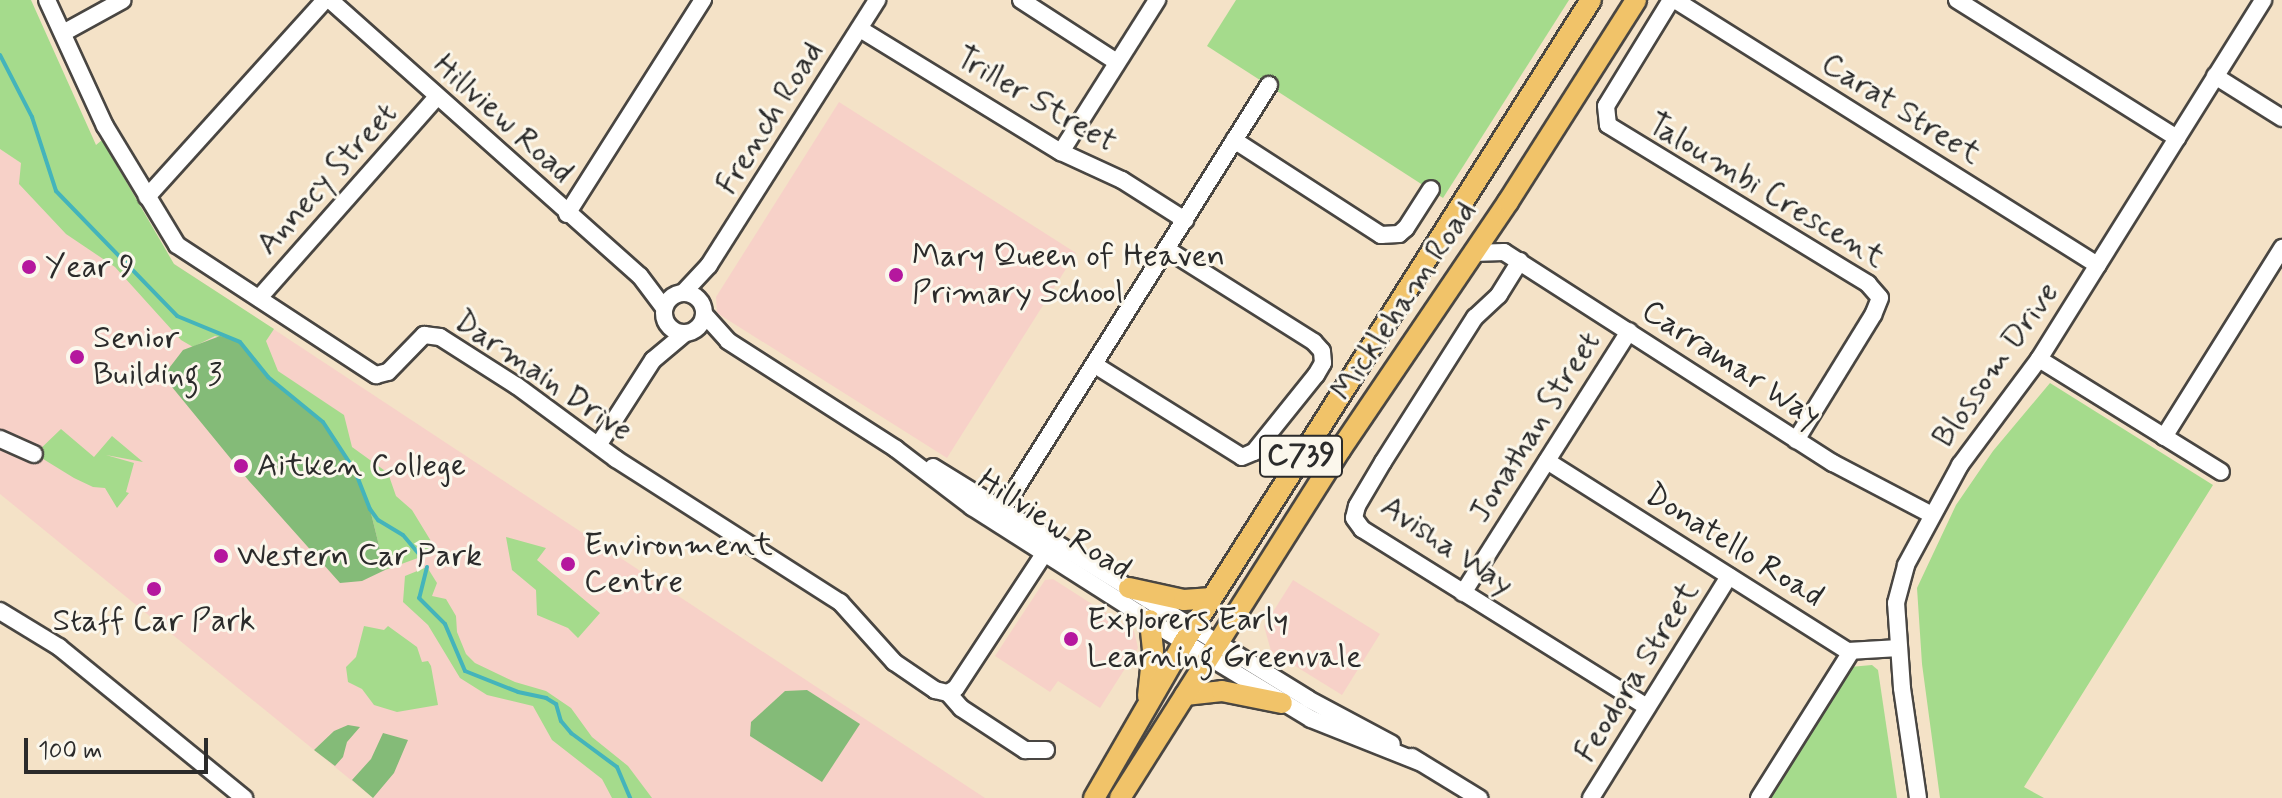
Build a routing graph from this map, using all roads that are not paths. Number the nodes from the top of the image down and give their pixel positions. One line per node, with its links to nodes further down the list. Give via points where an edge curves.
1 (47, 0): 14 (street, Darmain Drive)
2 (123, 0): 14 (street)
3 (327, 0): 18 (street, Hillview Road); 24 (street)
4 (703, 0): 26 (street)
5 (877, 0): 13 (street, French Road)
6 (1021, 0): 15 (street)
7 (1157, 0): 15 (street)
8 (1591, 0): 59 (main road, Mickleham Road / C739)
9 (1636, 0): 25 (main road, Mickleham Road / C739)
10 (1673, 0): 34 (street, Carat Street); 48 (street, Taloumbi Crescent, via 1606,106 1605,120 1613,130 1878,293 1873,315)
11 (1957, 0): 20 (street)
12 (2255, 3): 16 (street, Blossom Drive)
13 (860, 29): 22 (street, Triller Street); 33 (street, French Road)
14 (63, 33): 24 (street, Darmain Drive, via 105,126)
15 (1117, 62): 22 (street)
16 (2215, 76): 19 (street); 20 (street, Blossom Drive)
17 (1269, 85): 21 (street)
18 (437, 97): 26 (street, Hillview Road); 37 (street, Annecy Street)
19 (2282, 118)
20 (2177, 138): 34 (street, Blossom Drive)
21 (1234, 140): 23 (street, via 1381,235 1406,228); 27 (street)
22 (1061, 152): 27 (street, Triller Street, via 1122,180)
23 (1431, 189)
24 (147, 197): 37 (street, Darmain Drive, via 173,242)
25 (1508, 202): 30 (street, via 1500,227); 31 (main road, Mickleham Road / C739)
26 (567, 214): 35 (street, Hillview Road)
27 (1185, 220): 29 (street)
28 (2282, 248): 46 (street)
29 (1168, 250): 45 (street); 45 (street, via 1314,342 1323,363 1316,375 1254,452 1242,457)
30 (1504, 252): 31 (street); 32 (street, Carramar Way)
31 (1473, 253): 64 (main road, Mickleham Road / C739)
32 (1520, 261): 40 (street, Carramar Way); 58 (street, Avisha Way, via 1499,295 1475,317 1354,513 1362,529)
33 (709, 265): 36 (street, French Road); 38 (street, French Road)
34 (2098, 265): 43 (street, Blossom Drive)
35 (640, 276): 36 (street, Hillview Road); 39 (street, Hillview Road)
36 (680, 293): 38 (street, via 696,297); 39 (street)
37 (259, 298): 49 (street, Darmain Drive, via 376,375 388,372 424,335 440,337)
38 (704, 310): 41 (street); 42 (street, Hillview Road)
39 (664, 314): 41 (street, via 672,330); 44 (street)
40 (1629, 331): 48 (street, Carramar Way); 51 (street, Jonathan Street)
41 (690, 332): 42 (street, Hillview Road); 44 (street)
42 (728, 341): 53 (street, Hillview Road)
43 (2039, 359): 46 (street); 54 (street, Blossom Drive, via 1960,465)
44 (653, 360): 49 (street)
45 (1095, 365): 53 (street)
46 (2164, 437): 52 (street)
47 (0, 439): 50 (street)
48 (1796, 440): 54 (street, Carramar Way)
49 (599, 444): 66 (street, Darmain Drive, via 840,602 898,666)
50 (34, 454)
51 (1547, 461): 56 (street, Donatello Road); 58 (street, Jonathan Street)
52 (2221, 472)
53 (1000, 515): 55 (street, Hillview Road)
54 (1932, 515): 63 (street, Blossom Drive, via 1899,583)
55 (1049, 546): 57 (street, Hillview Road); 61 (street, Hillview Road); 66 (street, via 960,684)
56 (1729, 576): 65 (street, Donatello Road); 70 (street, Feodora Street)
57 (1129, 588): 59 (main road, via 1184,600); 62 (street, Hillview Road)
58 (1463, 593): 70 (street, Avisha Way)
59 (1212, 598): 62 (main road, Mickleham Road / C739)
60 (0, 611): 73 (street, via 59,647)
61 (1150, 620): 62 (street, Hillview Road); 69 (main road, via 1153,650)
62 (1189, 634): 64 (street); 69 (main road, Mickleham Road / C739)
63 (1899, 648): 65 (street); 79 (street, Blossom Drive)
64 (1213, 649): 67 (main road, Mickleham Road / C739); 68 (street); 72 (street, via 1360,724)
65 (1851, 652): 78 (street)
66 (948, 693): 71 (street, Darmain Drive, via 961,708 1025,750)
67 (1185, 695): 68 (main road, via 1222,691); 75 (main road, Mickleham Road / C739)
68 (1282, 703): 72 (street, via 1329,728)
69 (1147, 704): 74 (main road, Mickleham Road / C739)
70 (1647, 707): 77 (street, Feodora Street)
71 (1046, 750)
72 (1419, 762): 76 (street)
73 (244, 798)
74 (1094, 798)
75 (1120, 798)
76 (1479, 798)
77 (1591, 798)
78 (1759, 798)
79 (1918, 798)

